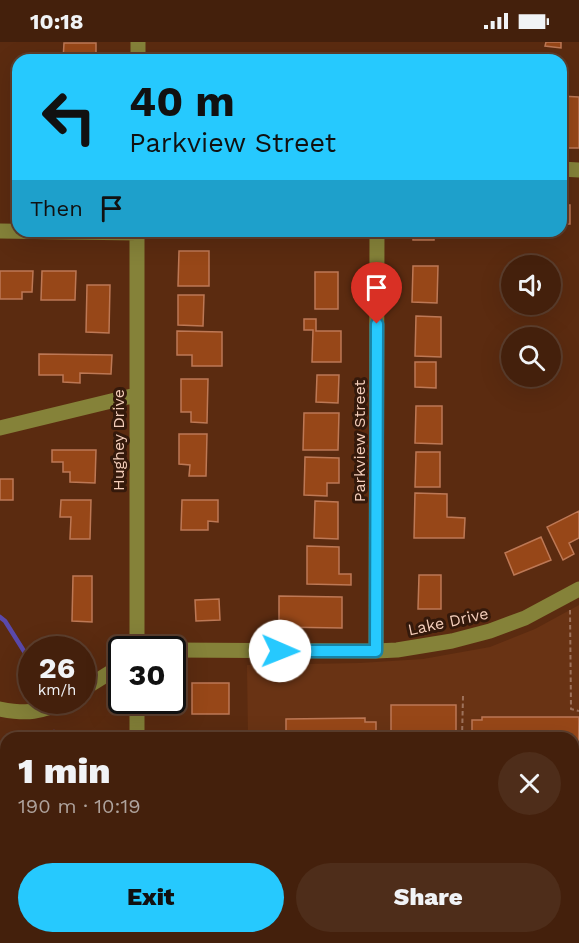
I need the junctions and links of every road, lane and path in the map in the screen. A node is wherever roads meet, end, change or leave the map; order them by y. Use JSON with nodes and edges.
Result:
{"nodes":[{"id":1,"x":137,"y":237,"type":"edge"},
{"id":2,"x":377,"y":237,"type":"edge"},
{"id":3,"x":136,"y":395,"type":"junction"},
{"id":4,"x":0,"y":428,"type":"edge"},
{"id":5,"x":579,"y":589,"type":"edge"},
{"id":6,"x":570,"y":610,"type":"dead end"},
{"id":7,"x":136,"y":636,"type":"edge"},
{"id":8,"x":186,"y":650,"type":"edge"},
{"id":9,"x":376,"y":651,"type":"junction"},
{"id":10,"x":463,"y":696,"type":"dead end"},
{"id":11,"x":0,"y":709,"type":"edge"},
{"id":12,"x":18,"y":711,"type":"edge"},
{"id":13,"x":579,"y":711,"type":"edge"},
{"id":14,"x":137,"y":714,"type":"edge"},
{"id":15,"x":137,"y":732,"type":"edge"},
{"id":16,"x":462,"y":732,"type":"edge"}],
"edges":[{"from":1,"to":3,"type":"street","name":"Hughey Drive"},
{"from":2,"to":9,"type":"street","name":"Parkview Street"},
{"from":3,"to":4,"type":"street"},
{"from":3,"to":7,"type":"street","name":"Hughey Drive"},
{"from":5,"to":9,"type":"street","name":"Lake Drive"},
{"from":6,"to":13,"type":"path"},
{"from":8,"to":9,"type":"street","name":"Lake Drive"},
{"from":10,"to":16,"type":"path"},
{"from":11,"to":12,"type":"street"},
{"from":14,"to":15,"type":"street"}]}
